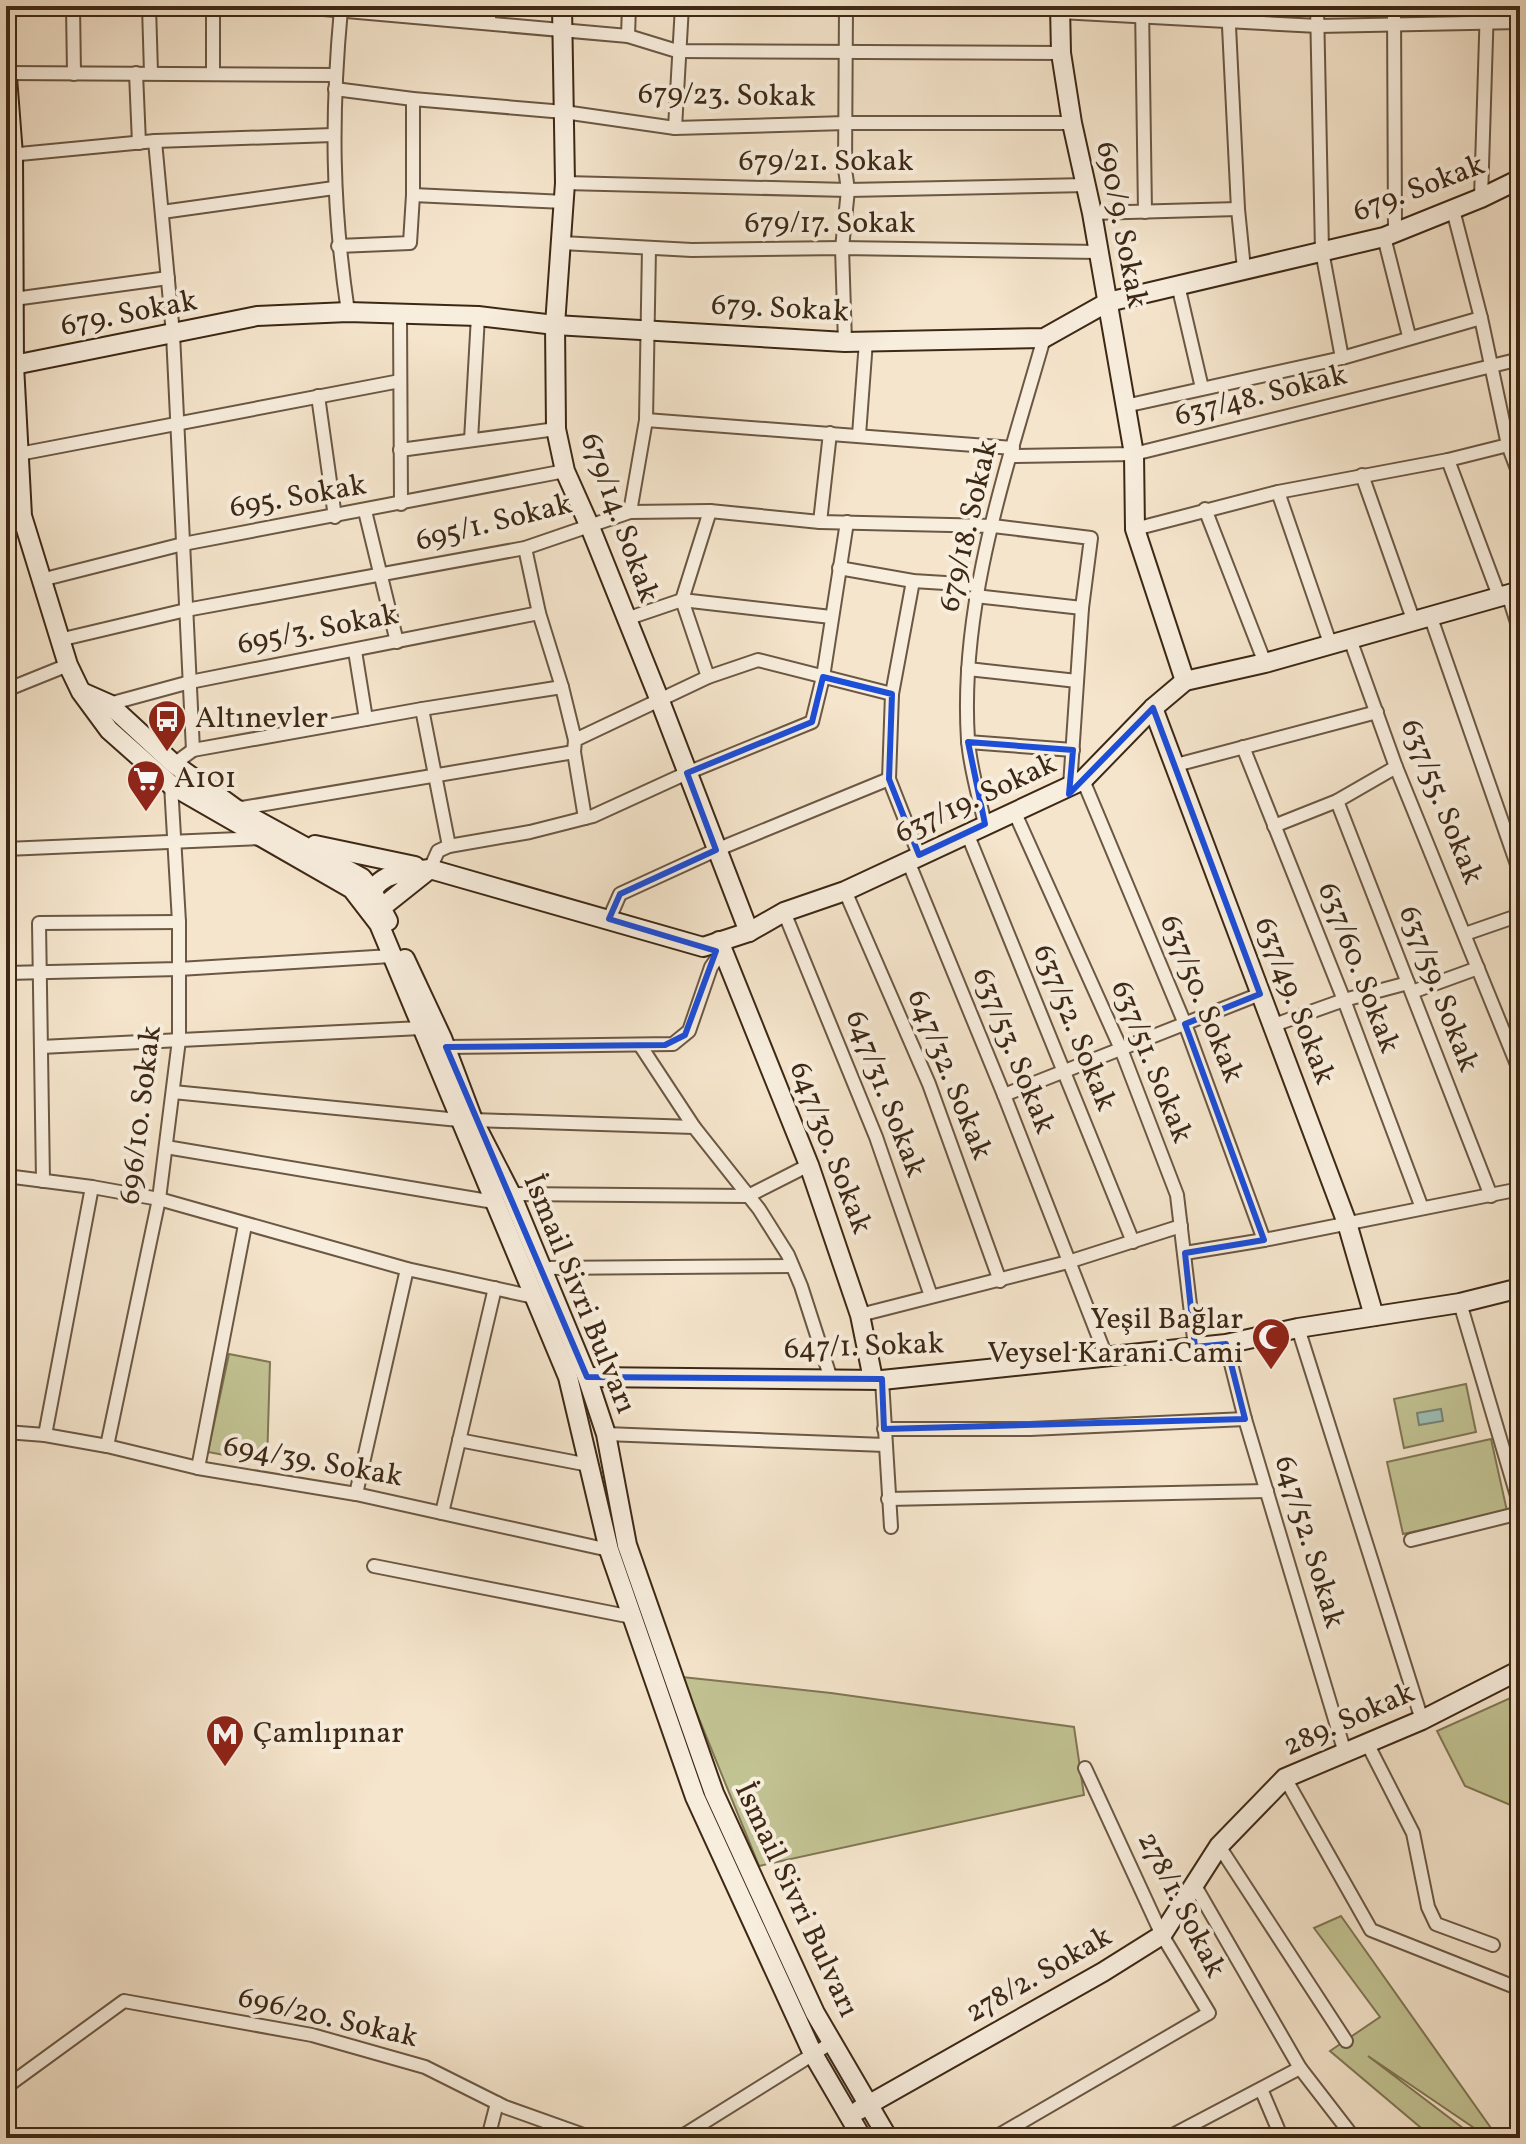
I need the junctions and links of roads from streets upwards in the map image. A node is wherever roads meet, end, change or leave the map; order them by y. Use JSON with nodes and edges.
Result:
{"nodes":[{"id":1,"x":73,"y":6,"type":"edge"},
{"id":2,"x":149,"y":6,"type":"edge"},
{"id":3,"x":213,"y":6,"type":"edge"},
{"id":4,"x":290,"y":6,"type":"edge"},
{"id":5,"x":489,"y":6,"type":"edge"},
{"id":6,"x":562,"y":6,"type":"edge"},
{"id":7,"x":629,"y":6,"type":"edge"},
{"id":8,"x":682,"y":6,"type":"edge"},
{"id":9,"x":846,"y":6,"type":"edge"},
{"id":10,"x":1228,"y":6,"type":"edge"},
{"id":11,"x":1317,"y":6,"type":"edge"},
{"id":12,"x":1394,"y":6,"type":"edge"},
{"id":13,"x":1487,"y":6,"type":"edge"},
{"id":14,"x":348,"y":8,"type":"edge"},
{"id":15,"x":1060,"y":9,"type":"edge"},
{"id":16,"x":1142,"y":10,"type":"edge"},
{"id":17,"x":411,"y":12,"type":"edge"},
{"id":18,"x":1228,"y":20,"type":"junction"},
{"id":19,"x":489,"y":22,"type":"junction"},
{"id":20,"x":1520,"y":22,"type":"edge"},
{"id":21,"x":1486,"y":23,"type":"junction"},
{"id":22,"x":1394,"y":24,"type":"junction"},
{"id":23,"x":1318,"y":26,"type":"junction"},
{"id":24,"x":562,"y":29,"type":"junction"},
{"id":25,"x":628,"y":36,"type":"junction"},
{"id":26,"x":677,"y":51,"type":"junction"},
{"id":27,"x":845,"y":53,"type":"junction"},
{"id":28,"x":1061,"y":53,"type":"junction"},
{"id":29,"x":7,"y":68,"type":"edge"},
{"id":30,"x":136,"y":73,"type":"junction"},
{"id":31,"x":151,"y":73,"type":"junction"},
{"id":32,"x":74,"y":74,"type":"junction"},
{"id":33,"x":213,"y":74,"type":"junction"},
{"id":34,"x":335,"y":75,"type":"junction"},
{"id":35,"x":335,"y":89,"type":"junction"},
{"id":36,"x":413,"y":99,"type":"junction"},
{"id":37,"x":564,"y":112,"type":"junction"},
{"id":38,"x":846,"y":123,"type":"junction"},
{"id":39,"x":1072,"y":123,"type":"junction"},
{"id":40,"x":675,"y":128,"type":"junction"},
{"id":41,"x":333,"y":135,"type":"junction"},
{"id":42,"x":155,"y":141,"type":"junction"},
{"id":43,"x":139,"y":143,"type":"junction"},
{"id":44,"x":9,"y":155,"type":"edge"},
{"id":45,"x":1520,"y":179,"type":"edge"},
{"id":46,"x":1087,"y":185,"type":"junction"},
{"id":47,"x":334,"y":188,"type":"junction"},
{"id":48,"x":848,"y":190,"type":"junction"},
{"id":49,"x":565,"y":193,"type":"junction"},
{"id":50,"x":413,"y":195,"type":"junction"},
{"id":51,"x":1481,"y":198,"type":"junction"},
{"id":52,"x":1238,"y":209,"type":"junction"},
{"id":53,"x":1453,"y":210,"type":"junction"},
{"id":54,"x":162,"y":212,"type":"junction"},
{"id":55,"x":1145,"y":212,"type":"junction"},
{"id":56,"x":1092,"y":213,"type":"junction"},
{"id":57,"x":1390,"y":235,"type":"junction"},
{"id":58,"x":10,"y":237,"type":"edge"},
{"id":59,"x":562,"y":243,"type":"junction"},
{"id":60,"x":338,"y":246,"type":"junction"},
{"id":61,"x":649,"y":248,"type":"junction"},
{"id":62,"x":842,"y":248,"type":"junction"},
{"id":63,"x":1322,"y":251,"type":"junction"},
{"id":64,"x":1099,"y":252,"type":"junction"},
{"id":65,"x":1244,"y":269,"type":"junction"},
{"id":66,"x":168,"y":278,"type":"junction"},
{"id":67,"x":1178,"y":285,"type":"junction"},
{"id":68,"x":1108,"y":302,"type":"junction"},
{"id":69,"x":11,"y":311,"type":"edge"},
{"id":70,"x":348,"y":312,"type":"junction"},
{"id":71,"x":400,"y":316,"type":"junction"},
{"id":72,"x":478,"y":316,"type":"junction"},
{"id":73,"x":1481,"y":318,"type":"junction"},
{"id":74,"x":555,"y":325,"type":"junction"},
{"id":75,"x":647,"y":331,"type":"junction"},
{"id":76,"x":173,"y":334,"type":"junction"},
{"id":77,"x":1409,"y":336,"type":"junction"},
{"id":78,"x":1044,"y":338,"type":"junction"},
{"id":79,"x":866,"y":341,"type":"junction"},
{"id":80,"x":845,"y":342,"type":"junction"},
{"id":81,"x":1342,"y":358,"type":"junction"},
{"id":82,"x":1520,"y":359,"type":"edge"},
{"id":83,"x":10,"y":364,"type":"edge"},
{"id":84,"x":1492,"y":365,"type":"junction"},
{"id":85,"x":400,"y":381,"type":"junction"},
{"id":86,"x":1202,"y":388,"type":"junction"},
{"id":87,"x":318,"y":396,"type":"junction"},
{"id":88,"x":1125,"y":406,"type":"junction"},
{"id":89,"x":646,"y":420,"type":"junction"},
{"id":90,"x":177,"y":422,"type":"junction"},
{"id":91,"x":556,"y":429,"type":"junction"},
{"id":92,"x":830,"y":433,"type":"junction"},
{"id":93,"x":859,"y":435,"type":"junction"},
{"id":94,"x":471,"y":440,"type":"junction"},
{"id":95,"x":1514,"y":444,"type":"edge"},
{"id":96,"x":400,"y":450,"type":"junction"},
{"id":97,"x":1012,"y":452,"type":"junction"},
{"id":98,"x":19,"y":454,"type":"junction"},
{"id":99,"x":1134,"y":454,"type":"junction"},
{"id":100,"x":1448,"y":460,"type":"junction"},
{"id":101,"x":565,"y":471,"type":"junction"},
{"id":102,"x":1362,"y":475,"type":"junction"},
{"id":103,"x":1520,"y":477,"type":"edge"},
{"id":104,"x":1278,"y":492,"type":"junction"},
{"id":105,"x":401,"y":504,"type":"junction"},
{"id":106,"x":1205,"y":509,"type":"junction"},
{"id":107,"x":365,"y":511,"type":"junction"},
{"id":108,"x":710,"y":511,"type":"junction"},
{"id":109,"x":630,"y":512,"type":"junction"},
{"id":110,"x":14,"y":516,"type":"edge"},
{"id":111,"x":335,"y":517,"type":"junction"},
{"id":112,"x":820,"y":522,"type":"junction"},
{"id":113,"x":847,"y":522,"type":"junction"},
{"id":114,"x":993,"y":526,"type":"junction"},
{"id":115,"x":590,"y":527,"type":"junction"},
{"id":116,"x":1135,"y":529,"type":"junction"},
{"id":117,"x":183,"y":544,"type":"junction"},
{"id":118,"x":525,"y":548,"type":"junction"},
{"id":119,"x":839,"y":568,"type":"junction"},
{"id":120,"x":382,"y":576,"type":"junction"},
{"id":121,"x":41,"y":580,"type":"junction"},
{"id":122,"x":913,"y":581,"type":"junction"},
{"id":123,"x":976,"y":591,"type":"junction"},
{"id":124,"x":1509,"y":594,"type":"edge"},
{"id":125,"x":682,"y":600,"type":"junction"},
{"id":126,"x":1082,"y":608,"type":"junction"},
{"id":127,"x":186,"y":610,"type":"junction"},
{"id":128,"x":539,"y":613,"type":"junction"},
{"id":129,"x":831,"y":617,"type":"junction"},
{"id":130,"x":626,"y":619,"type":"junction"},
{"id":131,"x":1422,"y":620,"type":"junction"},
{"id":132,"x":1520,"y":632,"type":"edge"},
{"id":133,"x":1350,"y":639,"type":"junction"},
{"id":134,"x":59,"y":640,"type":"junction"},
{"id":135,"x":397,"y":642,"type":"junction"},
{"id":136,"x":1330,"y":643,"type":"junction"},
{"id":137,"x":355,"y":651,"type":"junction"},
{"id":138,"x":1265,"y":663,"type":"junction"},
{"id":139,"x":68,"y":665,"type":"junction"},
{"id":140,"x":968,"y":669,"type":"junction"},
{"id":141,"x":708,"y":677,"type":"junction"},
{"id":142,"x":823,"y":677,"type":"junction"},
{"id":143,"x":1077,"y":681,"type":"junction"},
{"id":144,"x":1185,"y":681,"type":"junction"},
{"id":145,"x":190,"y":682,"type":"junction"},
{"id":146,"x":562,"y":687,"type":"junction"},
{"id":147,"x":6,"y":690,"type":"edge"},
{"id":148,"x":81,"y":692,"type":"junction"},
{"id":149,"x":892,"y":694,"type":"junction"},
{"id":150,"x":660,"y":701,"type":"junction"},
{"id":151,"x":109,"y":704,"type":"junction"},
{"id":152,"x":1153,"y":708,"type":"junction"},
{"id":153,"x":422,"y":709,"type":"junction"},
{"id":154,"x":1377,"y":712,"type":"junction"},
{"id":155,"x":366,"y":719,"type":"junction"},
{"id":156,"x":968,"y":742,"type":"junction"},
{"id":157,"x":575,"y":746,"type":"junction"},
{"id":158,"x":1243,"y":747,"type":"junction"},
{"id":159,"x":193,"y":750,"type":"junction"},
{"id":160,"x":1073,"y":750,"type":"junction"},
{"id":161,"x":174,"y":764,"type":"junction"},
{"id":162,"x":1176,"y":765,"type":"junction"},
{"id":163,"x":1396,"y":767,"type":"junction"},
{"id":164,"x":687,"y":773,"type":"junction"},
{"id":165,"x":436,"y":776,"type":"junction"},
{"id":166,"x":889,"y":779,"type":"junction"},
{"id":167,"x":1076,"y":783,"type":"junction"},
{"id":168,"x":171,"y":785,"type":"junction"},
{"id":169,"x":1337,"y":801,"type":"junction"},
{"id":170,"x":236,"y":809,"type":"junction"},
{"id":171,"x":1014,"y":811,"type":"junction"},
{"id":172,"x":585,"y":818,"type":"junction"},
{"id":173,"x":985,"y":824,"type":"junction"},
{"id":174,"x":1274,"y":826,"type":"junction"},
{"id":175,"x":967,"y":833,"type":"junction"},
{"id":176,"x":263,"y":838,"type":"junction"},
{"id":177,"x":176,"y":842,"type":"junction"},
{"id":178,"x":296,"y":842,"type":"junction"},
{"id":179,"x":449,"y":846,"type":"junction"},
{"id":180,"x":6,"y":849,"type":"edge"},
{"id":181,"x":716,"y":850,"type":"junction"},
{"id":182,"x":913,"y":858,"type":"junction"},
{"id":183,"x":430,"y":869,"type":"junction"},
{"id":184,"x":1520,"y":873,"type":"edge"},
{"id":185,"x":845,"y":891,"type":"junction"},
{"id":186,"x":373,"y":901,"type":"junction"},
{"id":187,"x":784,"y":912,"type":"junction"},
{"id":188,"x":1520,"y":915,"type":"edge"},
{"id":189,"x":609,"y":919,"type":"junction"},
{"id":190,"x":179,"y":922,"type":"junction"},
{"id":191,"x":749,"y":932,"type":"junction"},
{"id":192,"x":1465,"y":934,"type":"junction"},
{"id":193,"x":720,"y":946,"type":"junction"},
{"id":194,"x":391,"y":956,"type":"junction"},
{"id":195,"x":1478,"y":968,"type":"junction"},
{"id":196,"x":179,"y":969,"type":"junction"},
{"id":197,"x":39,"y":971,"type":"junction"},
{"id":198,"x":6,"y":973,"type":"edge"},
{"id":199,"x":1410,"y":987,"type":"junction"},
{"id":200,"x":1260,"y":994,"type":"junction"},
{"id":201,"x":1344,"y":1000,"type":"junction"},
{"id":202,"x":1185,"y":1024,"type":"junction"},
{"id":203,"x":1274,"y":1025,"type":"junction"},
{"id":204,"x":421,"y":1028,"type":"junction"},
{"id":205,"x":179,"y":1040,"type":"junction"},
{"id":206,"x":640,"y":1045,"type":"junction"},
{"id":207,"x":41,"y":1047,"type":"junction"},
{"id":208,"x":446,"y":1047,"type":"junction"},
{"id":209,"x":1121,"y":1049,"type":"junction"},
{"id":210,"x":1520,"y":1072,"type":"edge"},
{"id":211,"x":1064,"y":1073,"type":"junction"},
{"id":212,"x":173,"y":1092,"type":"junction"},
{"id":213,"x":1004,"y":1095,"type":"junction"},
{"id":214,"x":466,"y":1120,"type":"junction"},
{"id":215,"x":694,"y":1127,"type":"junction"},
{"id":216,"x":166,"y":1147,"type":"junction"},
{"id":217,"x":809,"y":1165,"type":"junction"},
{"id":218,"x":6,"y":1176,"type":"edge"},
{"id":219,"x":43,"y":1181,"type":"junction"},
{"id":220,"x":92,"y":1187,"type":"junction"},
{"id":221,"x":1520,"y":1189,"type":"edge"},
{"id":222,"x":511,"y":1194,"type":"junction"},
{"id":223,"x":748,"y":1196,"type":"junction"},
{"id":224,"x":1491,"y":1196,"type":"junction"},
{"id":225,"x":159,"y":1199,"type":"junction"},
{"id":226,"x":494,"y":1202,"type":"junction"},
{"id":227,"x":1422,"y":1208,"type":"junction"},
{"id":228,"x":1347,"y":1223,"type":"junction"},
{"id":229,"x":245,"y":1225,"type":"junction"},
{"id":230,"x":1181,"y":1226,"type":"junction"},
{"id":231,"x":1264,"y":1240,"type":"junction"},
{"id":232,"x":1133,"y":1242,"type":"junction"},
{"id":233,"x":1185,"y":1253,"type":"junction"},
{"id":234,"x":1068,"y":1262,"type":"junction"},
{"id":235,"x":792,"y":1266,"type":"junction"},
{"id":236,"x":542,"y":1268,"type":"junction"},
{"id":237,"x":407,"y":1269,"type":"junction"},
{"id":238,"x":1000,"y":1281,"type":"junction"},
{"id":239,"x":495,"y":1288,"type":"junction"},
{"id":240,"x":1520,"y":1288,"type":"edge"},
{"id":241,"x":931,"y":1296,"type":"junction"},
{"id":242,"x":534,"y":1297,"type":"junction"},
{"id":243,"x":1460,"y":1303,"type":"junction"},
{"id":244,"x":860,"y":1315,"type":"junction"},
{"id":245,"x":1374,"y":1316,"type":"junction"},
{"id":246,"x":1298,"y":1328,"type":"junction"},
{"id":247,"x":1226,"y":1344,"type":"junction"},
{"id":248,"x":1195,"y":1347,"type":"junction"},
{"id":249,"x":1106,"y":1356,"type":"junction"},
{"id":250,"x":587,"y":1377,"type":"junction"},
{"id":251,"x":831,"y":1379,"type":"junction"},
{"id":252,"x":878,"y":1380,"type":"junction"},
{"id":253,"x":1245,"y":1419,"type":"junction"},
{"id":254,"x":884,"y":1429,"type":"junction"},
{"id":255,"x":7,"y":1434,"type":"edge"},
{"id":256,"x":606,"y":1434,"type":"junction"},
{"id":257,"x":45,"y":1435,"type":"junction"},
{"id":258,"x":459,"y":1440,"type":"junction"},
{"id":259,"x":885,"y":1445,"type":"junction"},
{"id":260,"x":107,"y":1446,"type":"junction"},
{"id":261,"x":589,"y":1465,"type":"junction"},
{"id":262,"x":1515,"y":1466,"type":"edge"},
{"id":263,"x":198,"y":1468,"type":"junction"},
{"id":264,"x":1267,"y":1491,"type":"junction"},
{"id":265,"x":356,"y":1494,"type":"junction"},
{"id":266,"x":888,"y":1499,"type":"junction"},
{"id":267,"x":1520,"y":1506,"type":"edge"},
{"id":268,"x":442,"y":1513,"type":"junction"},
{"id":269,"x":1520,"y":1513,"type":"edge"},
{"id":270,"x":891,"y":1527,"type":"dead end"},
{"id":271,"x":1411,"y":1540,"type":"dead end"},
{"id":272,"x":609,"y":1550,"type":"junction"},
{"id":273,"x":374,"y":1566,"type":"dead end"},
{"id":274,"x":641,"y":1613,"type":"junction"},
{"id":275,"x":1517,"y":1678,"type":"edge"},
{"id":276,"x":1422,"y":1720,"type":"junction"},
{"id":277,"x":1368,"y":1745,"type":"junction"},
{"id":278,"x":1345,"y":1753,"type":"junction"},
{"id":279,"x":1085,"y":1768,"type":"dead end"},
{"id":280,"x":1285,"y":1778,"type":"junction"},
{"id":281,"x":1219,"y":1846,"type":"junction"},
{"id":282,"x":1194,"y":1884,"type":"junction"},
{"id":283,"x":1162,"y":1935,"type":"junction"},
{"id":284,"x":1493,"y":1945,"type":"dead end"},
{"id":285,"x":1520,"y":1989,"type":"edge"},
{"id":286,"x":1346,"y":2041,"type":"dead end"},
{"id":287,"x":831,"y":2043,"type":"junction"},
{"id":288,"x":813,"y":2054,"type":"junction"},
{"id":289,"x":1300,"y":2068,"type":"junction"},
{"id":290,"x":6,"y":2087,"type":"edge"},
{"id":291,"x":1261,"y":2089,"type":"junction"},
{"id":292,"x":497,"y":2103,"type":"junction"},
{"id":293,"x":869,"y":2104,"type":"junction"},
{"id":294,"x":850,"y":2114,"type":"junction"},
{"id":295,"x":1278,"y":2129,"type":"dead end"},
{"id":296,"x":488,"y":2138,"type":"edge"},
{"id":297,"x":592,"y":2138,"type":"edge"},
{"id":298,"x":679,"y":2138,"type":"edge"},
{"id":299,"x":862,"y":2138,"type":"edge"},
{"id":300,"x":888,"y":2138,"type":"edge"},
{"id":301,"x":994,"y":2138,"type":"edge"},
{"id":302,"x":1167,"y":2138,"type":"edge"},
{"id":303,"x":1354,"y":2138,"type":"edge"}],
"edges":[{"from":1,"to":32,"type":"street"},
{"from":2,"to":31,"type":"street"},
{"from":3,"to":33,"type":"street"},
{"from":4,"to":14,"type":"street"},
{"from":5,"to":19,"type":"street"},
{"from":6,"to":24,"type":"street","name":"679/14. Sokak"},
{"from":7,"to":25,"type":"street"},
{"from":8,"to":26,"type":"street"},
{"from":9,"to":27,"type":"street"},
{"from":10,"to":18,"type":"street"},
{"from":11,"to":23,"type":"street"},
{"from":12,"to":22,"type":"street"},
{"from":13,"to":21,"type":"street"},
{"from":14,"to":17,"type":"street"},
{"from":14,"to":34,"type":"street"},
{"from":15,"to":16,"type":"street"},
{"from":15,"to":28,"type":"street","name":"690/9. Sokak"},
{"from":16,"to":18,"type":"street"},
{"from":16,"to":55,"type":"street"},
{"from":17,"to":19,"type":"street"},
{"from":18,"to":23,"type":"street"},
{"from":18,"to":52,"type":"street"},
{"from":19,"to":24,"type":"street"},
{"from":20,"to":21,"type":"street"},
{"from":21,"to":22,"type":"street"},
{"from":21,"to":51,"type":"street"},
{"from":22,"to":23,"type":"street"},
{"from":22,"to":57,"type":"street"},
{"from":23,"to":63,"type":"street"},
{"from":24,"to":25,"type":"street"},
{"from":24,"to":37,"type":"street","name":"679/14. Sokak"},
{"from":25,"to":26,"type":"street"},
{"from":26,"to":27,"type":"street"},
{"from":26,"to":40,"type":"street"},
{"from":27,"to":28,"type":"street"},
{"from":27,"to":38,"type":"street"},
{"from":28,"to":39,"type":"street","name":"690/9. Sokak"},
{"from":29,"to":32,"type":"street"},
{"from":29,"to":44,"type":"street","name":"İsmail Sivri Bulvarı"},
{"from":30,"to":31,"type":"street"},
{"from":30,"to":32,"type":"street"},
{"from":30,"to":43,"type":"street"},
{"from":31,"to":33,"type":"street"},
{"from":33,"to":34,"type":"street"},
{"from":34,"to":35,"type":"street"},
{"from":35,"to":36,"type":"street","name":"679/23. Sokak"},
{"from":35,"to":41,"type":"street"},
{"from":36,"to":37,"type":"street","name":"679/23. Sokak"},
{"from":36,"to":50,"type":"street"},
{"from":37,"to":40,"type":"street","name":"679/23. Sokak"},
{"from":37,"to":49,"type":"street","name":"679/14. Sokak"},
{"from":38,"to":39,"type":"street","name":"679/23. Sokak"},
{"from":38,"to":40,"type":"street","name":"679/23. Sokak"},
{"from":38,"to":48,"type":"street"},
{"from":39,"to":46,"type":"street","name":"690/9. Sokak"},
{"from":41,"to":42,"type":"street"},
{"from":41,"to":47,"type":"street"},
{"from":42,"to":43,"type":"street"},
{"from":42,"to":54,"type":"street"},
{"from":43,"to":44,"type":"street"},
{"from":44,"to":58,"type":"street","name":"İsmail Sivri Bulvarı"},
{"from":45,"to":51,"type":"street","name":"679. Sokak"},
{"from":46,"to":48,"type":"street","name":"679/21. Sokak"},
{"from":46,"to":56,"type":"street","name":"690/9. Sokak"},
{"from":47,"to":54,"type":"street"},
{"from":47,"to":60,"type":"street"},
{"from":48,"to":49,"type":"street","name":"679/21. Sokak"},
{"from":48,"to":62,"type":"street"},
{"from":49,"to":50,"type":"street","name":"679/21. Sokak"},
{"from":49,"to":59,"type":"street","name":"679/14. Sokak"},
{"from":50,"to":60,"type":"street"},
{"from":51,"to":53,"type":"street","name":"679. Sokak"},
{"from":52,"to":55,"type":"street"},
{"from":52,"to":65,"type":"street"},
{"from":53,"to":57,"type":"street","name":"679. Sokak"},
{"from":53,"to":73,"type":"street"},
{"from":54,"to":66,"type":"street"},
{"from":55,"to":56,"type":"street"},
{"from":56,"to":64,"type":"street","name":"690/9. Sokak"},
{"from":57,"to":63,"type":"street","name":"679. Sokak"},
{"from":57,"to":77,"type":"street"},
{"from":58,"to":69,"type":"street","name":"İsmail Sivri Bulvarı"},
{"from":59,"to":61,"type":"street","name":"679/17. Sokak"},
{"from":59,"to":74,"type":"street","name":"679/14. Sokak"},
{"from":60,"to":70,"type":"street"},
{"from":61,"to":62,"type":"street","name":"679/17. Sokak"},
{"from":61,"to":75,"type":"street"},
{"from":62,"to":64,"type":"street","name":"679/17. Sokak"},
{"from":62,"to":80,"type":"street"},
{"from":63,"to":65,"type":"street","name":"679. Sokak"},
{"from":63,"to":81,"type":"street"},
{"from":64,"to":68,"type":"street","name":"690/9. Sokak"},
{"from":65,"to":67,"type":"street","name":"679. Sokak"},
{"from":66,"to":69,"type":"street"},
{"from":66,"to":76,"type":"street"},
{"from":67,"to":68,"type":"street","name":"679. Sokak"},
{"from":67,"to":86,"type":"street"},
{"from":68,"to":78,"type":"street","name":"679. Sokak"},
{"from":68,"to":88,"type":"street","name":"690/9. Sokak"},
{"from":69,"to":83,"type":"street","name":"İsmail Sivri Bulvarı"},
{"from":70,"to":71,"type":"street","name":"679. Sokak"},
{"from":70,"to":76,"type":"street","name":"679. Sokak"},
{"from":71,"to":72,"type":"street","name":"679. Sokak"},
{"from":71,"to":85,"type":"street"},
{"from":72,"to":74,"type":"street","name":"679. Sokak"},
{"from":72,"to":94,"type":"street"},
{"from":73,"to":77,"type":"street"},
{"from":73,"to":84,"type":"street"},
{"from":74,"to":75,"type":"street","name":"679. Sokak"},
{"from":74,"to":91,"type":"street","name":"679/14. Sokak"},
{"from":75,"to":80,"type":"street","name":"679. Sokak"},
{"from":75,"to":89,"type":"street"},
{"from":76,"to":83,"type":"street","name":"679. Sokak"},
{"from":76,"to":90,"type":"street"},
{"from":77,"to":81,"type":"street"},
{"from":78,"to":79,"type":"street","name":"679. Sokak"},
{"from":78,"to":97,"type":"street","name":"679/18. Sokak"},
{"from":79,"to":80,"type":"street","name":"679. Sokak"},
{"from":79,"to":93,"type":"street"},
{"from":81,"to":86,"type":"street"},
{"from":82,"to":84,"type":"street","name":"637/48. Sokak"},
{"from":83,"to":98,"type":"street","name":"İsmail Sivri Bulvarı"},
{"from":84,"to":95,"type":"street"},
{"from":84,"to":99,"type":"street","name":"637/48. Sokak"},
{"from":85,"to":87,"type":"street"},
{"from":85,"to":96,"type":"street"},
{"from":86,"to":88,"type":"street"},
{"from":87,"to":90,"type":"street"},
{"from":87,"to":111,"type":"street"},
{"from":88,"to":99,"type":"street","name":"690/9. Sokak"},
{"from":89,"to":92,"type":"street","name":"637/48. Sokak"},
{"from":89,"to":109,"type":"street"},
{"from":90,"to":98,"type":"street"},
{"from":90,"to":117,"type":"street"},
{"from":91,"to":94,"type":"street"},
{"from":91,"to":101,"type":"street","name":"679/14. Sokak"},
{"from":92,"to":93,"type":"street","name":"637/48. Sokak"},
{"from":92,"to":112,"type":"street"},
{"from":93,"to":97,"type":"street","name":"637/48. Sokak"},
{"from":94,"to":96,"type":"street"},
{"from":95,"to":100,"type":"street"},
{"from":95,"to":103,"type":"street"},
{"from":96,"to":105,"type":"street"},
{"from":97,"to":99,"type":"street","name":"637/48. Sokak"},
{"from":97,"to":114,"type":"street","name":"679/18. Sokak"},
{"from":98,"to":110,"type":"street","name":"İsmail Sivri Bulvarı"},
{"from":99,"to":116,"type":"street","name":"690/9. Sokak"},
{"from":100,"to":102,"type":"street"},
{"from":100,"to":124,"type":"street"},
{"from":101,"to":105,"type":"street","name":"695. Sokak"},
{"from":101,"to":115,"type":"street","name":"679/14. Sokak"},
{"from":102,"to":104,"type":"street"},
{"from":102,"to":131,"type":"street"},
{"from":104,"to":106,"type":"street"},
{"from":104,"to":136,"type":"street"},
{"from":105,"to":107,"type":"street","name":"695. Sokak"},
{"from":106,"to":116,"type":"street"},
{"from":106,"to":138,"type":"street"},
{"from":107,"to":111,"type":"street","name":"695. Sokak"},
{"from":107,"to":120,"type":"street"},
{"from":108,"to":109,"type":"street","name":"695/1. Sokak"},
{"from":108,"to":112,"type":"street","name":"695/1. Sokak"},
{"from":108,"to":125,"type":"street"},
{"from":109,"to":115,"type":"street","name":"695/1. Sokak"},
{"from":110,"to":121,"type":"street","name":"İsmail Sivri Bulvarı"},
{"from":111,"to":117,"type":"street","name":"695. Sokak"},
{"from":112,"to":113,"type":"street","name":"695/1. Sokak"},
{"from":113,"to":114,"type":"street","name":"695/1. Sokak"},
{"from":113,"to":119,"type":"street"},
{"from":114,"to":123,"type":"street","name":"679/18. Sokak"},
{"from":114,"to":126,"type":"street","name":"695/1. Sokak"},
{"from":115,"to":118,"type":"street","name":"695/1. Sokak"},
{"from":115,"to":130,"type":"street","name":"679/14. Sokak"},
{"from":116,"to":144,"type":"street","name":"690/9. Sokak"},
{"from":117,"to":121,"type":"street","name":"695. Sokak"},
{"from":117,"to":127,"type":"street"},
{"from":118,"to":120,"type":"street","name":"695/1. Sokak"},
{"from":118,"to":128,"type":"street"},
{"from":119,"to":122,"type":"street"},
{"from":119,"to":129,"type":"street"},
{"from":120,"to":127,"type":"street","name":"695/1. Sokak"},
{"from":120,"to":135,"type":"street"},
{"from":121,"to":134,"type":"street","name":"İsmail Sivri Bulvarı"},
{"from":122,"to":123,"type":"street"},
{"from":122,"to":149,"type":"street"},
{"from":123,"to":126,"type":"street"},
{"from":123,"to":140,"type":"street","name":"679/18. Sokak"},
{"from":124,"to":131,"type":"street","name":"637/19. Sokak"},
{"from":124,"to":132,"type":"street"},
{"from":125,"to":129,"type":"street"},
{"from":125,"to":130,"type":"street"},
{"from":125,"to":141,"type":"street"},
{"from":126,"to":143,"type":"street"},
{"from":127,"to":134,"type":"street","name":"695/1. Sokak"},
{"from":127,"to":145,"type":"street"},
{"from":128,"to":135,"type":"street","name":"695/3. Sokak"},
{"from":128,"to":146,"type":"street"},
{"from":129,"to":142,"type":"street"},
{"from":130,"to":150,"type":"street","name":"679/14. Sokak"},
{"from":131,"to":133,"type":"street","name":"637/19. Sokak"},
{"from":131,"to":184,"type":"street"},
{"from":133,"to":136,"type":"street","name":"637/19. Sokak"},
{"from":133,"to":154,"type":"street","name":"637/55. Sokak"},
{"from":134,"to":139,"type":"street","name":"İsmail Sivri Bulvarı"},
{"from":135,"to":137,"type":"street","name":"695/3. Sokak"},
{"from":136,"to":138,"type":"street","name":"637/19. Sokak"},
{"from":137,"to":145,"type":"street","name":"695/3. Sokak"},
{"from":137,"to":155,"type":"street"},
{"from":138,"to":144,"type":"street","name":"637/19. Sokak"},
{"from":139,"to":147,"type":"street"},
{"from":139,"to":148,"type":"street","name":"İsmail Sivri Bulvarı"},
{"from":140,"to":143,"type":"street"},
{"from":140,"to":156,"type":"street","name":"679/18. Sokak"},
{"from":141,"to":142,"type":"street"},
{"from":141,"to":150,"type":"street"},
{"from":142,"to":149,"type":"street"},
{"from":142,"to":164,"type":"street"},
{"from":143,"to":160,"type":"street"},
{"from":144,"to":152,"type":"street","name":"637/19. Sokak"},
{"from":145,"to":151,"type":"street","name":"695/3. Sokak"},
{"from":145,"to":159,"type":"street"},
{"from":146,"to":153,"type":"street"},
{"from":146,"to":157,"type":"street"},
{"from":148,"to":151,"type":"street","name":"İsmail Sivri Bulvarı"},
{"from":148,"to":168,"type":"street","name":"İsmail Sivri Bulvarı"},
{"from":149,"to":166,"type":"street"},
{"from":150,"to":157,"type":"street"},
{"from":150,"to":164,"type":"street","name":"679/14. Sokak"},
{"from":151,"to":161,"type":"street","name":"İsmail Sivri Bulvarı"},
{"from":152,"to":162,"type":"street","name":"637/49. Sokak"},
{"from":152,"to":167,"type":"street","name":"637/19. Sokak"},
{"from":153,"to":155,"type":"street"},
{"from":153,"to":165,"type":"street"},
{"from":154,"to":158,"type":"street"},
{"from":154,"to":163,"type":"street","name":"637/55. Sokak"},
{"from":155,"to":159,"type":"street"},
{"from":156,"to":160,"type":"street"},
{"from":156,"to":173,"type":"street","name":"679/18. Sokak"},
{"from":157,"to":165,"type":"street"},
{"from":157,"to":172,"type":"street"},
{"from":158,"to":162,"type":"street"},
{"from":158,"to":174,"type":"street","name":"637/60. Sokak"},
{"from":159,"to":161,"type":"street"},
{"from":160,"to":167,"type":"street"},
{"from":161,"to":170,"type":"street","name":"İsmail Sivri Bulvarı"},
{"from":162,"to":200,"type":"street","name":"637/49. Sokak"},
{"from":163,"to":169,"type":"street"},
{"from":163,"to":192,"type":"street","name":"637/55. Sokak"},
{"from":164,"to":172,"type":"street"},
{"from":164,"to":181,"type":"street","name":"679/14. Sokak"},
{"from":165,"to":170,"type":"street"},
{"from":165,"to":179,"type":"street"},
{"from":166,"to":181,"type":"street"},
{"from":166,"to":182,"type":"street","name":"637/53. Sokak"},
{"from":167,"to":171,"type":"street","name":"637/19. Sokak"},
{"from":167,"to":202,"type":"street","name":"637/50. Sokak"},
{"from":168,"to":176,"type":"street","name":"İsmail Sivri Bulvarı"},
{"from":168,"to":177,"type":"street","name":"696/10. Sokak"},
{"from":169,"to":174,"type":"street"},
{"from":169,"to":199,"type":"street","name":"637/59. Sokak"},
{"from":170,"to":178,"type":"street","name":"İsmail Sivri Bulvarı"},
{"from":171,"to":173,"type":"street","name":"637/19. Sokak"},
{"from":171,"to":209,"type":"street","name":"637/51. Sokak"},
{"from":172,"to":179,"type":"street"},
{"from":173,"to":175,"type":"street","name":"637/19. Sokak"},
{"from":174,"to":201,"type":"street","name":"637/60. Sokak"},
{"from":175,"to":182,"type":"street","name":"637/19. Sokak"},
{"from":175,"to":211,"type":"street","name":"637/52. Sokak"},
{"from":176,"to":177,"type":"street"},
{"from":176,"to":186,"type":"street","name":"İsmail Sivri Bulvarı"},
{"from":177,"to":180,"type":"street"},
{"from":177,"to":190,"type":"street","name":"696/10. Sokak"},
{"from":178,"to":183,"type":"street"},
{"from":178,"to":186,"type":"street","name":"İsmail Sivri Bulvarı"},
{"from":179,"to":183,"type":"street"},
{"from":181,"to":189,"type":"street"},
{"from":181,"to":191,"type":"street","name":"679/14. Sokak"},
{"from":182,"to":185,"type":"street","name":"637/19. Sokak"},
{"from":182,"to":213,"type":"street","name":"637/53. Sokak"},
{"from":183,"to":186,"type":"street","name":"637/19. Sokak"},
{"from":183,"to":189,"type":"street","name":"637/19. Sokak"},
{"from":185,"to":187,"type":"street","name":"637/19. Sokak"},
{"from":185,"to":238,"type":"street","name":"647/32. Sokak"},
{"from":186,"to":194,"type":"street","name":"İsmail Sivri Bulvarı"},
{"from":186,"to":208,"type":"street","name":"İsmail Sivri Bulvarı"},
{"from":187,"to":191,"type":"street","name":"637/19. Sokak"},
{"from":187,"to":241,"type":"street","name":"647/31. Sokak"},
{"from":188,"to":192,"type":"street"},
{"from":189,"to":193,"type":"street","name":"637/19. Sokak"},
{"from":190,"to":196,"type":"street","name":"696/10. Sokak"},
{"from":190,"to":197,"type":"street"},
{"from":191,"to":193,"type":"street","name":"637/19. Sokak"},
{"from":192,"to":195,"type":"street","name":"637/55. Sokak"},
{"from":193,"to":206,"type":"street"},
{"from":193,"to":217,"type":"street","name":"647/30. Sokak"},
{"from":194,"to":196,"type":"street"},
{"from":194,"to":204,"type":"street","name":"İsmail Sivri Bulvarı"},
{"from":195,"to":199,"type":"street"},
{"from":195,"to":210,"type":"street","name":"637/55. Sokak"},
{"from":196,"to":197,"type":"street"},
{"from":196,"to":205,"type":"street","name":"696/10. Sokak"},
{"from":197,"to":198,"type":"street"},
{"from":197,"to":207,"type":"street"},
{"from":199,"to":201,"type":"street"},
{"from":199,"to":224,"type":"street","name":"637/59. Sokak"},
{"from":200,"to":202,"type":"street"},
{"from":200,"to":203,"type":"street","name":"637/49. Sokak"},
{"from":201,"to":203,"type":"street"},
{"from":201,"to":227,"type":"street","name":"637/60. Sokak"},
{"from":202,"to":209,"type":"street"},
{"from":202,"to":231,"type":"street","name":"637/50. Sokak"},
{"from":203,"to":228,"type":"street","name":"637/49. Sokak"},
{"from":204,"to":205,"type":"street"},
{"from":204,"to":214,"type":"street","name":"İsmail Sivri Bulvarı"},
{"from":205,"to":207,"type":"street"},
{"from":205,"to":212,"type":"street","name":"696/10. Sokak"},
{"from":206,"to":208,"type":"street"},
{"from":206,"to":215,"type":"street"},
{"from":207,"to":219,"type":"street"},
{"from":208,"to":214,"type":"street","name":"İsmail Sivri Bulvarı"},
{"from":209,"to":211,"type":"street"},
{"from":209,"to":230,"type":"street","name":"637/51. Sokak"},
{"from":211,"to":213,"type":"street"},
{"from":211,"to":232,"type":"street","name":"637/52. Sokak"},
{"from":212,"to":214,"type":"street"},
{"from":212,"to":216,"type":"street","name":"696/10. Sokak"},
{"from":213,"to":234,"type":"street","name":"637/53. Sokak"},
{"from":214,"to":215,"type":"street"},
{"from":214,"to":222,"type":"street","name":"İsmail Sivri Bulvarı"},
{"from":214,"to":226,"type":"street","name":"İsmail Sivri Bulvarı"},
{"from":215,"to":223,"type":"street"},
{"from":216,"to":225,"type":"street","name":"696/10. Sokak"},
{"from":216,"to":226,"type":"street"},
{"from":217,"to":223,"type":"street"},
{"from":217,"to":244,"type":"street","name":"647/30. Sokak"},
{"from":218,"to":219,"type":"street"},
{"from":219,"to":220,"type":"street"},
{"from":220,"to":225,"type":"street"},
{"from":220,"to":257,"type":"street"},
{"from":221,"to":224,"type":"street"},
{"from":222,"to":223,"type":"street"},
{"from":222,"to":236,"type":"street","name":"İsmail Sivri Bulvarı"},
{"from":223,"to":235,"type":"street"},
{"from":224,"to":227,"type":"street"},
{"from":225,"to":229,"type":"street"},
{"from":225,"to":260,"type":"street","name":"696/10. Sokak"},
{"from":226,"to":242,"type":"street","name":"İsmail Sivri Bulvarı"},
{"from":227,"to":228,"type":"street"},
{"from":228,"to":231,"type":"street"},
{"from":228,"to":245,"type":"street","name":"637/49. Sokak"},
{"from":229,"to":237,"type":"street"},
{"from":229,"to":263,"type":"street"},
{"from":230,"to":232,"type":"street"},
{"from":230,"to":233,"type":"street","name":"637/51. Sokak"},
{"from":231,"to":233,"type":"street"},
{"from":232,"to":234,"type":"street"},
{"from":233,"to":248,"type":"street","name":"637/51. Sokak"},
{"from":234,"to":238,"type":"street"},
{"from":234,"to":249,"type":"street","name":"637/53. Sokak"},
{"from":235,"to":236,"type":"street"},
{"from":235,"to":251,"type":"street"},
{"from":236,"to":250,"type":"street","name":"İsmail Sivri Bulvarı"},
{"from":237,"to":239,"type":"street"},
{"from":237,"to":265,"type":"street"},
{"from":238,"to":241,"type":"street"},
{"from":239,"to":242,"type":"street"},
{"from":239,"to":258,"type":"street"},
{"from":240,"to":243,"type":"street","name":"647/1. Sokak"},
{"from":241,"to":244,"type":"street"},
{"from":242,"to":261,"type":"street","name":"İsmail Sivri Bulvarı"},
{"from":243,"to":245,"type":"street","name":"647/1. Sokak"},
{"from":243,"to":262,"type":"street"},
{"from":244,"to":252,"type":"street","name":"647/30. Sokak"},
{"from":245,"to":246,"type":"street","name":"647/1. Sokak"},
{"from":246,"to":247,"type":"street","name":"647/1. Sokak"},
{"from":246,"to":276,"type":"street"},
{"from":247,"to":248,"type":"street","name":"647/1. Sokak"},
{"from":247,"to":253,"type":"street","name":"647/52. Sokak"},
{"from":248,"to":249,"type":"street","name":"647/1. Sokak"},
{"from":249,"to":252,"type":"street","name":"647/1. Sokak"},
{"from":250,"to":251,"type":"street","name":"647/1. Sokak"},
{"from":250,"to":256,"type":"street","name":"İsmail Sivri Bulvarı"},
{"from":251,"to":252,"type":"street","name":"647/1. Sokak"},
{"from":252,"to":254,"type":"street"},
{"from":253,"to":254,"type":"street"},
{"from":253,"to":264,"type":"street","name":"647/52. Sokak"},
{"from":254,"to":259,"type":"street"},
{"from":255,"to":257,"type":"street","name":"694/39. Sokak"},
{"from":256,"to":259,"type":"street"},
{"from":256,"to":274,"type":"street","name":"İsmail Sivri Bulvarı"},
{"from":257,"to":260,"type":"street","name":"694/39. Sokak"},
{"from":258,"to":261,"type":"street"},
{"from":258,"to":268,"type":"street"},
{"from":259,"to":266,"type":"street"},
{"from":260,"to":263,"type":"street","name":"694/39. Sokak"},
{"from":261,"to":272,"type":"street","name":"İsmail Sivri Bulvarı"},
{"from":262,"to":267,"type":"street"},
{"from":263,"to":265,"type":"street","name":"694/39. Sokak"},
{"from":264,"to":266,"type":"street"},
{"from":264,"to":278,"type":"street","name":"647/52. Sokak"},
{"from":265,"to":268,"type":"street","name":"694/39. Sokak"},
{"from":266,"to":270,"type":"street"},
{"from":268,"to":272,"type":"street","name":"694/39. Sokak"},
{"from":269,"to":271,"type":"street"},
{"from":272,"to":274,"type":"street","name":"İsmail Sivri Bulvarı"},
{"from":273,"to":274,"type":"street"},
{"from":274,"to":287,"type":"street","name":"İsmail Sivri Bulvarı"},
{"from":274,"to":288,"type":"street","name":"İsmail Sivri Bulvarı"},
{"from":275,"to":276,"type":"street","name":"289. Sokak"},
{"from":276,"to":277,"type":"street","name":"289. Sokak"},
{"from":277,"to":278,"type":"street","name":"289. Sokak"},
{"from":277,"to":284,"type":"street"},
{"from":278,"to":280,"type":"street","name":"289. Sokak"},
{"from":279,"to":283,"type":"street","name":"278/1. Sokak"},
{"from":280,"to":281,"type":"street","name":"289. Sokak"},
{"from":280,"to":285,"type":"street"},
{"from":281,"to":282,"type":"street","name":"278/2. Sokak"},
{"from":281,"to":286,"type":"street"},
{"from":282,"to":283,"type":"street","name":"278/2. Sokak"},
{"from":282,"to":289,"type":"street"},
{"from":283,"to":293,"type":"street","name":"278/2. Sokak"},
{"from":283,"to":301,"type":"street","name":"278/1. Sokak"},
{"from":287,"to":288,"type":"street"},
{"from":287,"to":293,"type":"street","name":"İsmail Sivri Bulvarı"},
{"from":288,"to":294,"type":"street","name":"İsmail Sivri Bulvarı"},
{"from":288,"to":298,"type":"street"},
{"from":289,"to":291,"type":"street"},
{"from":289,"to":303,"type":"street"},
{"from":290,"to":292,"type":"street","name":"696/20. Sokak"},
{"from":291,"to":295,"type":"street"},
{"from":291,"to":302,"type":"street"},
{"from":292,"to":296,"type":"street"},
{"from":292,"to":297,"type":"street","name":"696/20. Sokak"},
{"from":293,"to":294,"type":"street","name":"278/2. Sokak"},
{"from":293,"to":300,"type":"street","name":"İsmail Sivri Bulvarı"},
{"from":294,"to":299,"type":"street","name":"İsmail Sivri Bulvarı"}]}
